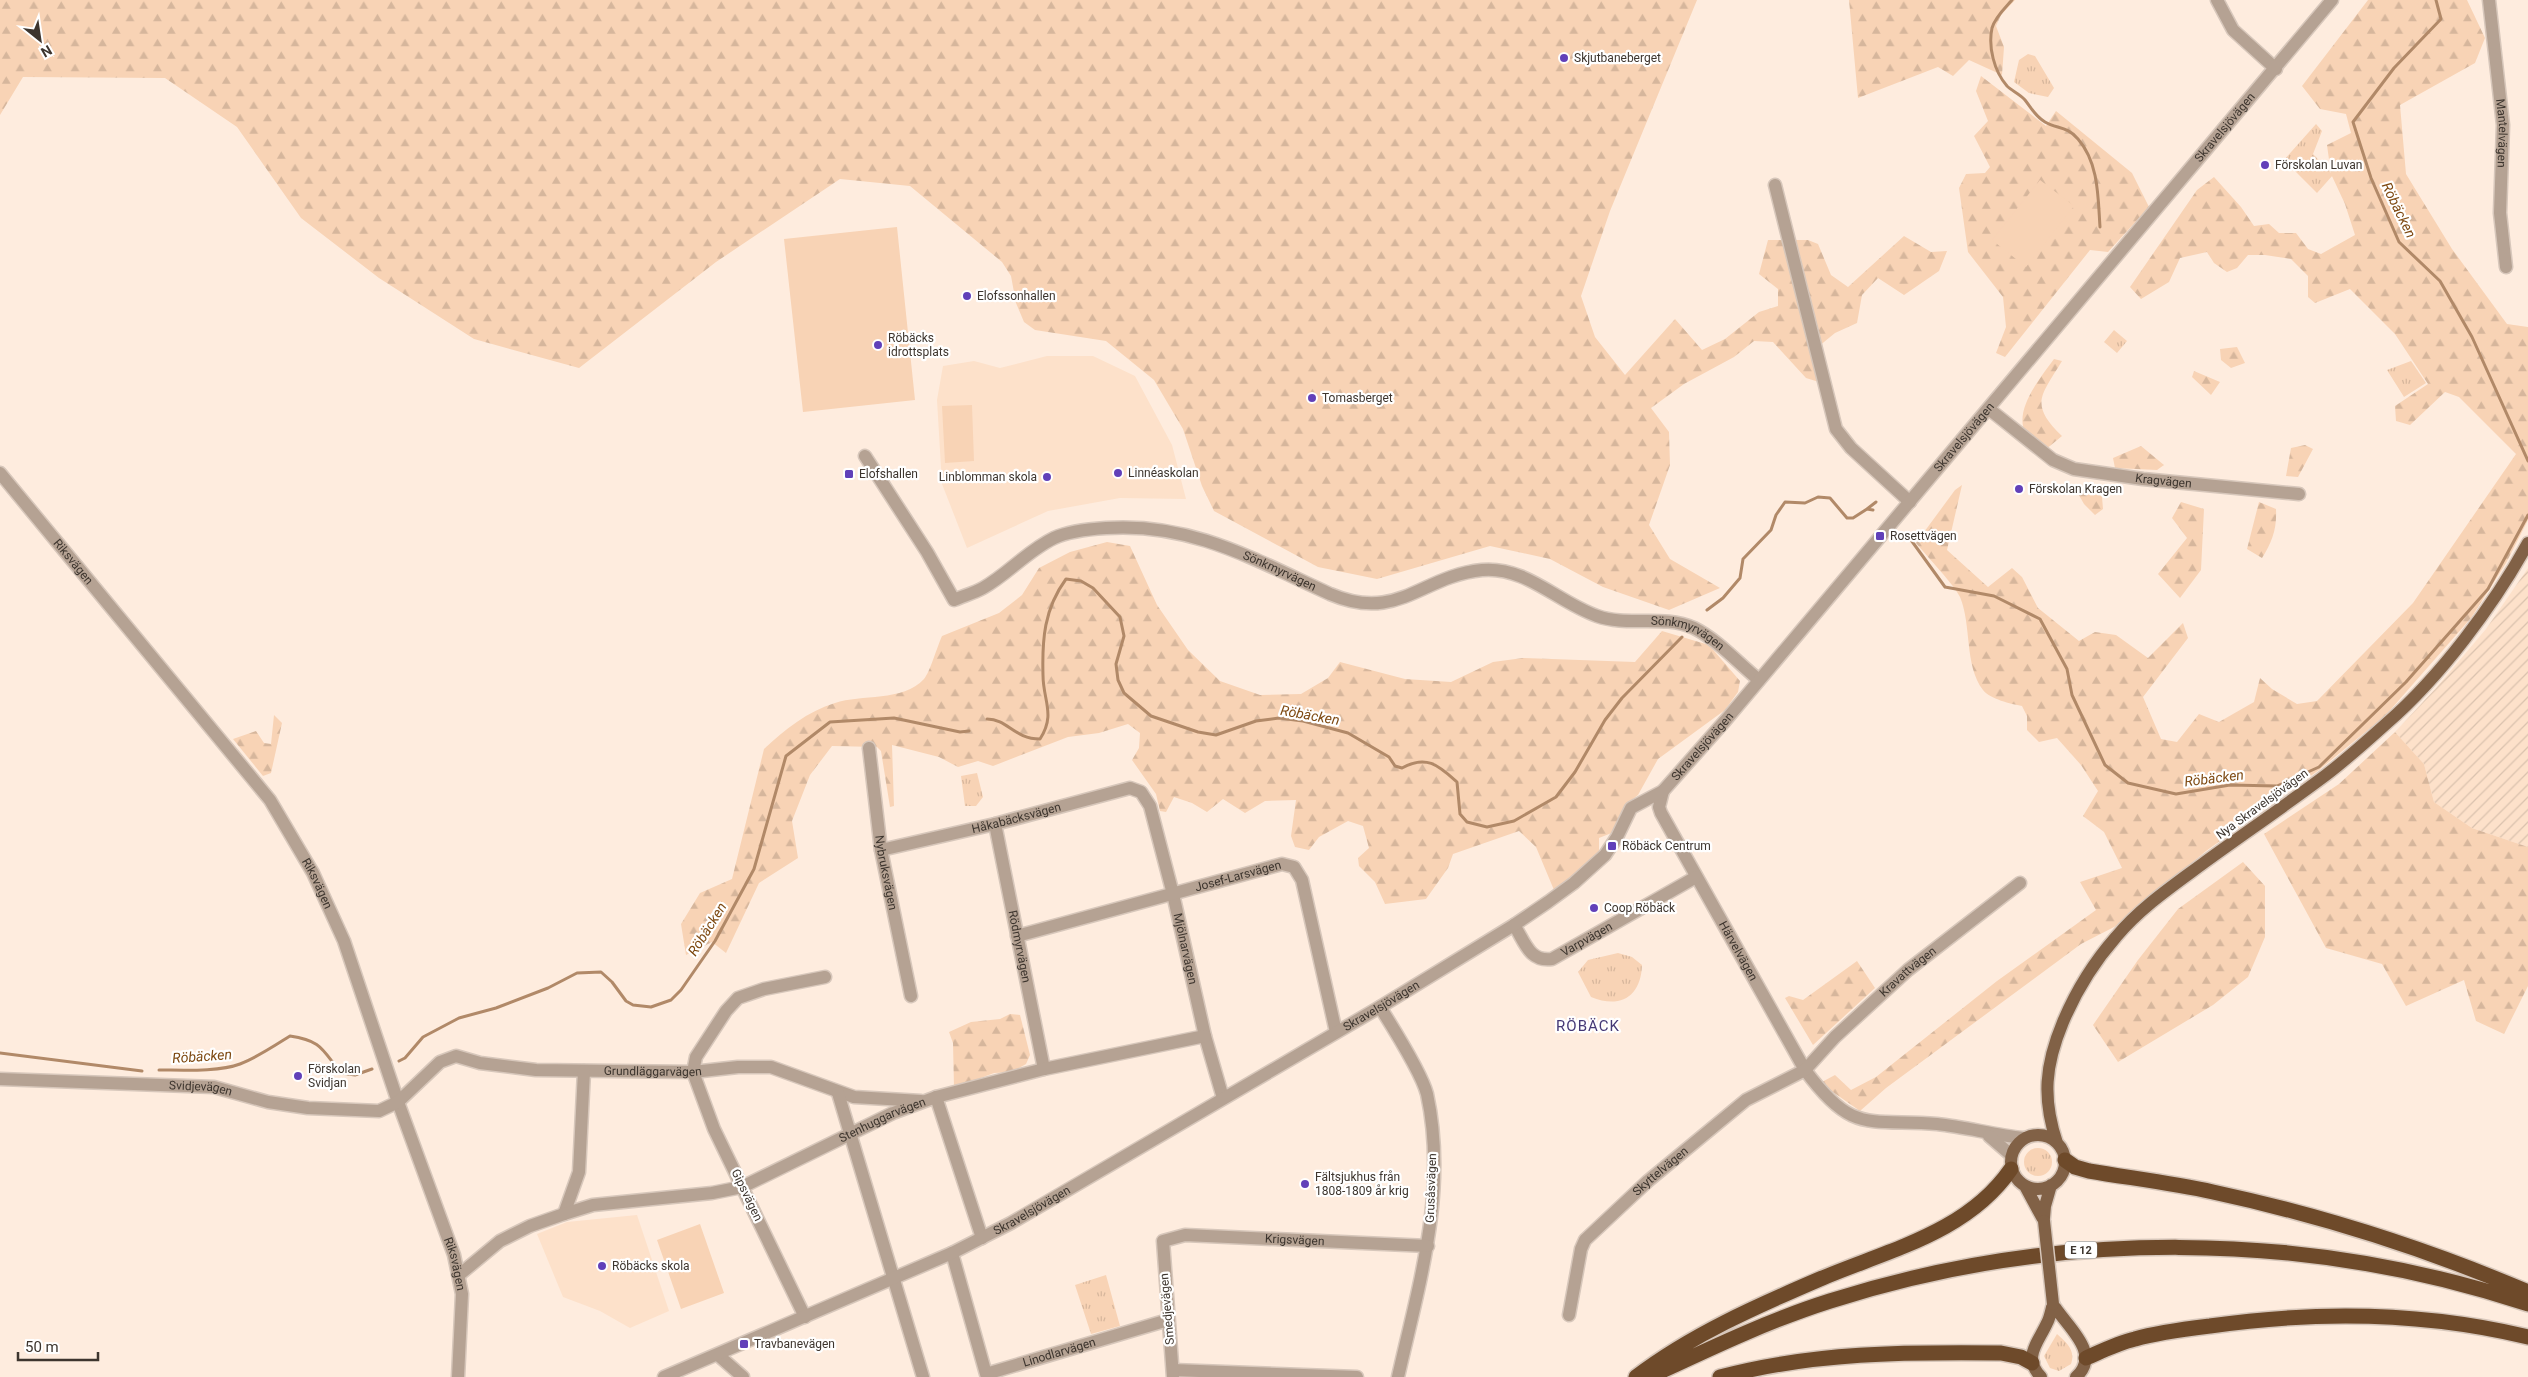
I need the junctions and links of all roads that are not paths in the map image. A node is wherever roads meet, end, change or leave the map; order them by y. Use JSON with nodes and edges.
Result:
{"nodes":[{"id":1,"x":2217,"y":0,"type":"edge"},
{"id":2,"x":2332,"y":0,"type":"edge"},
{"id":3,"x":2489,"y":0,"type":"edge"},
{"id":4,"x":2276,"y":68,"type":"junction"},
{"id":5,"x":1775,"y":184,"type":"dead end"},
{"id":6,"x":2506,"y":267,"type":"dead end"},
{"id":7,"x":1989,"y":408,"type":"junction"},
{"id":8,"x":865,"y":456,"type":"dead end"},
{"id":9,"x":0,"y":473,"type":"edge"},
{"id":10,"x":2299,"y":494,"type":"dead end"},
{"id":11,"x":1910,"y":502,"type":"junction"},
{"id":12,"x":2528,"y":543,"type":"edge"},
{"id":13,"x":1759,"y":680,"type":"junction"},
{"id":14,"x":869,"y":748,"type":"dead end"},
{"id":15,"x":1663,"y":791,"type":"junction"},
{"id":16,"x":1147,"y":799,"type":"joint"},
{"id":17,"x":994,"y":824,"type":"junction"},
{"id":18,"x":881,"y":850,"type":"junction"},
{"id":19,"x":1696,"y":877,"type":"junction"},
{"id":20,"x":2020,"y":883,"type":"dead end"},
{"id":21,"x":1173,"y":894,"type":"junction"},
{"id":22,"x":1514,"y":925,"type":"junction"},
{"id":23,"x":1017,"y":936,"type":"junction"},
{"id":24,"x":825,"y":977,"type":"dead end"},
{"id":25,"x":911,"y":996,"type":"dead end"},
{"id":26,"x":1380,"y":1007,"type":"junction"},
{"id":27,"x":1336,"y":1032,"type":"junction"},
{"id":28,"x":1205,"y":1036,"type":"junction"},
{"id":29,"x":1044,"y":1069,"type":"junction"},
{"id":30,"x":1805,"y":1070,"type":"junction"},
{"id":31,"x":584,"y":1071,"type":"junction"},
{"id":32,"x":693,"y":1072,"type":"junction"},
{"id":33,"x":0,"y":1079,"type":"edge"},
{"id":34,"x":838,"y":1093,"type":"junction"},
{"id":35,"x":936,"y":1097,"type":"junction"},
{"id":36,"x":1223,"y":1098,"type":"junction"},
{"id":37,"x":2047,"y":1101,"type":"junction"},
{"id":38,"x":398,"y":1102,"type":"junction"},
{"id":39,"x":921,"y":1102,"type":"junction"},
{"id":40,"x":850,"y":1134,"type":"junction"},
{"id":41,"x":1985,"y":1134,"type":"junction"},
{"id":42,"x":2029,"y":1136,"type":"junction"},
{"id":43,"x":2057,"y":1143,"type":"junction"},
{"id":44,"x":2065,"y":1160,"type":"junction"},
{"id":45,"x":2011,"y":1162,"type":"junction"},
{"id":46,"x":2051,"y":1185,"type":"junction"},
{"id":47,"x":2025,"y":1186,"type":"junction"},
{"id":48,"x":742,"y":1187,"type":"junction"},
{"id":49,"x":564,"y":1214,"type":"junction"},
{"id":50,"x":2044,"y":1221,"type":"junction"},
{"id":51,"x":982,"y":1238,"type":"junction"},
{"id":52,"x":1163,"y":1241,"type":"joint"},
{"id":53,"x":1428,"y":1246,"type":"junction"},
{"id":54,"x":952,"y":1253,"type":"junction"},
{"id":55,"x":459,"y":1275,"type":"junction"},
{"id":56,"x":895,"y":1278,"type":"junction"},
{"id":57,"x":2528,"y":1292,"type":"edge"},
{"id":58,"x":2053,"y":1304,"type":"junction"},
{"id":59,"x":2528,"y":1304,"type":"edge"},
{"id":60,"x":2528,"y":1314,"type":"edge"},
{"id":61,"x":1569,"y":1315,"type":"dead end"},
{"id":62,"x":805,"y":1317,"type":"junction"},
{"id":63,"x":1168,"y":1320,"type":"junction"},
{"id":64,"x":2528,"y":1337,"type":"edge"},
{"id":65,"x":718,"y":1355,"type":"junction"},
{"id":66,"x":2086,"y":1358,"type":"junction"},
{"id":67,"x":2032,"y":1363,"type":"junction"},
{"id":68,"x":1173,"y":1373,"type":"edge"},
{"id":69,"x":2079,"y":1376,"type":"edge"},
{"id":70,"x":458,"y":1377,"type":"edge"},
{"id":71,"x":664,"y":1377,"type":"edge"},
{"id":72,"x":743,"y":1377,"type":"edge"},
{"id":73,"x":923,"y":1377,"type":"edge"},
{"id":74,"x":1357,"y":1377,"type":"edge"},
{"id":75,"x":1398,"y":1377,"type":"edge"},
{"id":76,"x":1636,"y":1377,"type":"edge"},
{"id":77,"x":1650,"y":1377,"type":"edge"},
{"id":78,"x":1668,"y":1377,"type":"edge"},
{"id":79,"x":1720,"y":1377,"type":"edge"},
{"id":80,"x":2041,"y":1377,"type":"edge"}],
"edges":[{"from":1,"to":4,"type":"street"},
{"from":2,"to":4,"type":"street","name":"Skravelsjövägen"},
{"from":3,"to":6,"type":"street","name":"Mantelvägen"},
{"from":4,"to":7,"type":"street","name":"Skravelsjövägen"},
{"from":5,"to":11,"type":"street"},
{"from":7,"to":10,"type":"street","name":"Kragvägen"},
{"from":7,"to":11,"type":"street","name":"Skravelsjövägen"},
{"from":8,"to":13,"type":"street","name":"Sönkmyrvägen"},
{"from":9,"to":38,"type":"street","name":"Riksvägen"},
{"from":11,"to":13,"type":"street","name":"Skravelsjövägen"},
{"from":12,"to":37,"type":"main road","name":"Nya Skravelsjövägen"},
{"from":13,"to":15,"type":"street","name":"Skravelsjövägen"},
{"from":14,"to":18,"type":"street","name":"Nybruksvägen"},
{"from":15,"to":19,"type":"street","name":"Härvelvägen"},
{"from":15,"to":22,"type":"street","name":"Skravelsjövägen"},
{"from":16,"to":17,"type":"street","name":"Håkabäcksvägen"},
{"from":16,"to":21,"type":"street","name":"Mjölnarvägen"},
{"from":17,"to":18,"type":"street","name":"Håkabäcksvägen"},
{"from":17,"to":23,"type":"street","name":"Rödmyrvägen"},
{"from":18,"to":25,"type":"street","name":"Nybruksvägen"},
{"from":19,"to":22,"type":"street","name":"Varpvägen"},
{"from":19,"to":30,"type":"street","name":"Härvelvägen"},
{"from":20,"to":30,"type":"street","name":"Kravattvägen"},
{"from":21,"to":23,"type":"street","name":"Josef-Larsvägen"},
{"from":21,"to":27,"type":"street","name":"Josef-Larsvägen"},
{"from":21,"to":28,"type":"street","name":"Mjölnarvägen"},
{"from":22,"to":26,"type":"street","name":"Skravelsjövägen"},
{"from":23,"to":29,"type":"street","name":"Rödmyrvägen"},
{"from":24,"to":32,"type":"street"},
{"from":26,"to":27,"type":"street","name":"Skravelsjövägen"},
{"from":26,"to":53,"type":"street","name":"Grusåsvägen"},
{"from":27,"to":36,"type":"street","name":"Skravelsjövägen"},
{"from":28,"to":29,"type":"street","name":"Stenhuggarvägen"},
{"from":28,"to":36,"type":"street","name":"Mjölnarvägen"},
{"from":29,"to":35,"type":"street","name":"Stenhuggarvägen"},
{"from":30,"to":41,"type":"street","name":"Härvelvägen"},
{"from":30,"to":61,"type":"street","name":"Skyttelvägen"},
{"from":31,"to":32,"type":"street","name":"Grundläggarvägen"},
{"from":31,"to":38,"type":"street","name":"Grundläggarvägen"},
{"from":31,"to":49,"type":"street"},
{"from":32,"to":34,"type":"street","name":"Grundläggarvägen"},
{"from":32,"to":48,"type":"street","name":"Gipsvägen"},
{"from":33,"to":38,"type":"street","name":"Svidjevägen"},
{"from":34,"to":39,"type":"street","name":"Grundläggarvägen"},
{"from":34,"to":40,"type":"street"},
{"from":35,"to":39,"type":"street","name":"Stenhuggarvägen"},
{"from":35,"to":51,"type":"street"},
{"from":36,"to":51,"type":"street","name":"Skravelsjövägen"},
{"from":37,"to":42,"type":"main road","name":"Nya Skravelsjövägen"},
{"from":37,"to":43,"type":"main road","name":"Nya Skravelsjövägen"},
{"from":38,"to":55,"type":"street","name":"Riksvägen"},
{"from":39,"to":40,"type":"street","name":"Stenhuggarvägen"},
{"from":40,"to":48,"type":"street","name":"Stenhuggarvägen"},
{"from":40,"to":56,"type":"street"},
{"from":41,"to":42,"type":"street"},
{"from":41,"to":45,"type":"street"},
{"from":42,"to":43,"type":"main road"},
{"from":42,"to":45,"type":"main road"},
{"from":43,"to":44,"type":"main road"},
{"from":44,"to":46,"type":"main road"},
{"from":44,"to":57,"type":"highway"},
{"from":45,"to":47,"type":"main road"},
{"from":45,"to":76,"type":"highway"},
{"from":46,"to":47,"type":"main road"},
{"from":46,"to":50,"type":"main road"},
{"from":47,"to":50,"type":"main road"},
{"from":48,"to":49,"type":"street","name":"Stenhuggarvägen"},
{"from":48,"to":62,"type":"street","name":"Gipsvägen"},
{"from":49,"to":55,"type":"street","name":"Stenhuggarvägen"},
{"from":50,"to":58,"type":"main road","bridge":true},
{"from":51,"to":54,"type":"street","name":"Skravelsjövägen"},
{"from":52,"to":53,"type":"street","name":"Krigsvägen"},
{"from":52,"to":63,"type":"street","name":"Smedjevägen"},
{"from":53,"to":75,"type":"street","name":"Grusåsvägen"},
{"from":54,"to":56,"type":"street","name":"Skravelsjövägen"},
{"from":54,"to":63,"type":"street","name":"Linodlarvägen"},
{"from":55,"to":70,"type":"street","name":"Riksvägen"},
{"from":56,"to":62,"type":"street","name":"Skravelsjövägen"},
{"from":56,"to":73,"type":"street"},
{"from":58,"to":66,"type":"main road"},
{"from":58,"to":67,"type":"main road"},
{"from":59,"to":77,"type":"highway","number":"E 12"},
{"from":60,"to":78,"type":"highway","number":"E 12"},
{"from":62,"to":65,"type":"street","name":"Skravelsjövägen"},
{"from":63,"to":68,"type":"street","name":"Smedjevägen"},
{"from":64,"to":66,"type":"highway"},
{"from":65,"to":71,"type":"street","name":"Skravelsjövägen"},
{"from":65,"to":72,"type":"street"},
{"from":66,"to":69,"type":"main road"},
{"from":67,"to":79,"type":"highway"},
{"from":67,"to":80,"type":"main road"},
{"from":68,"to":74,"type":"street"}]}
